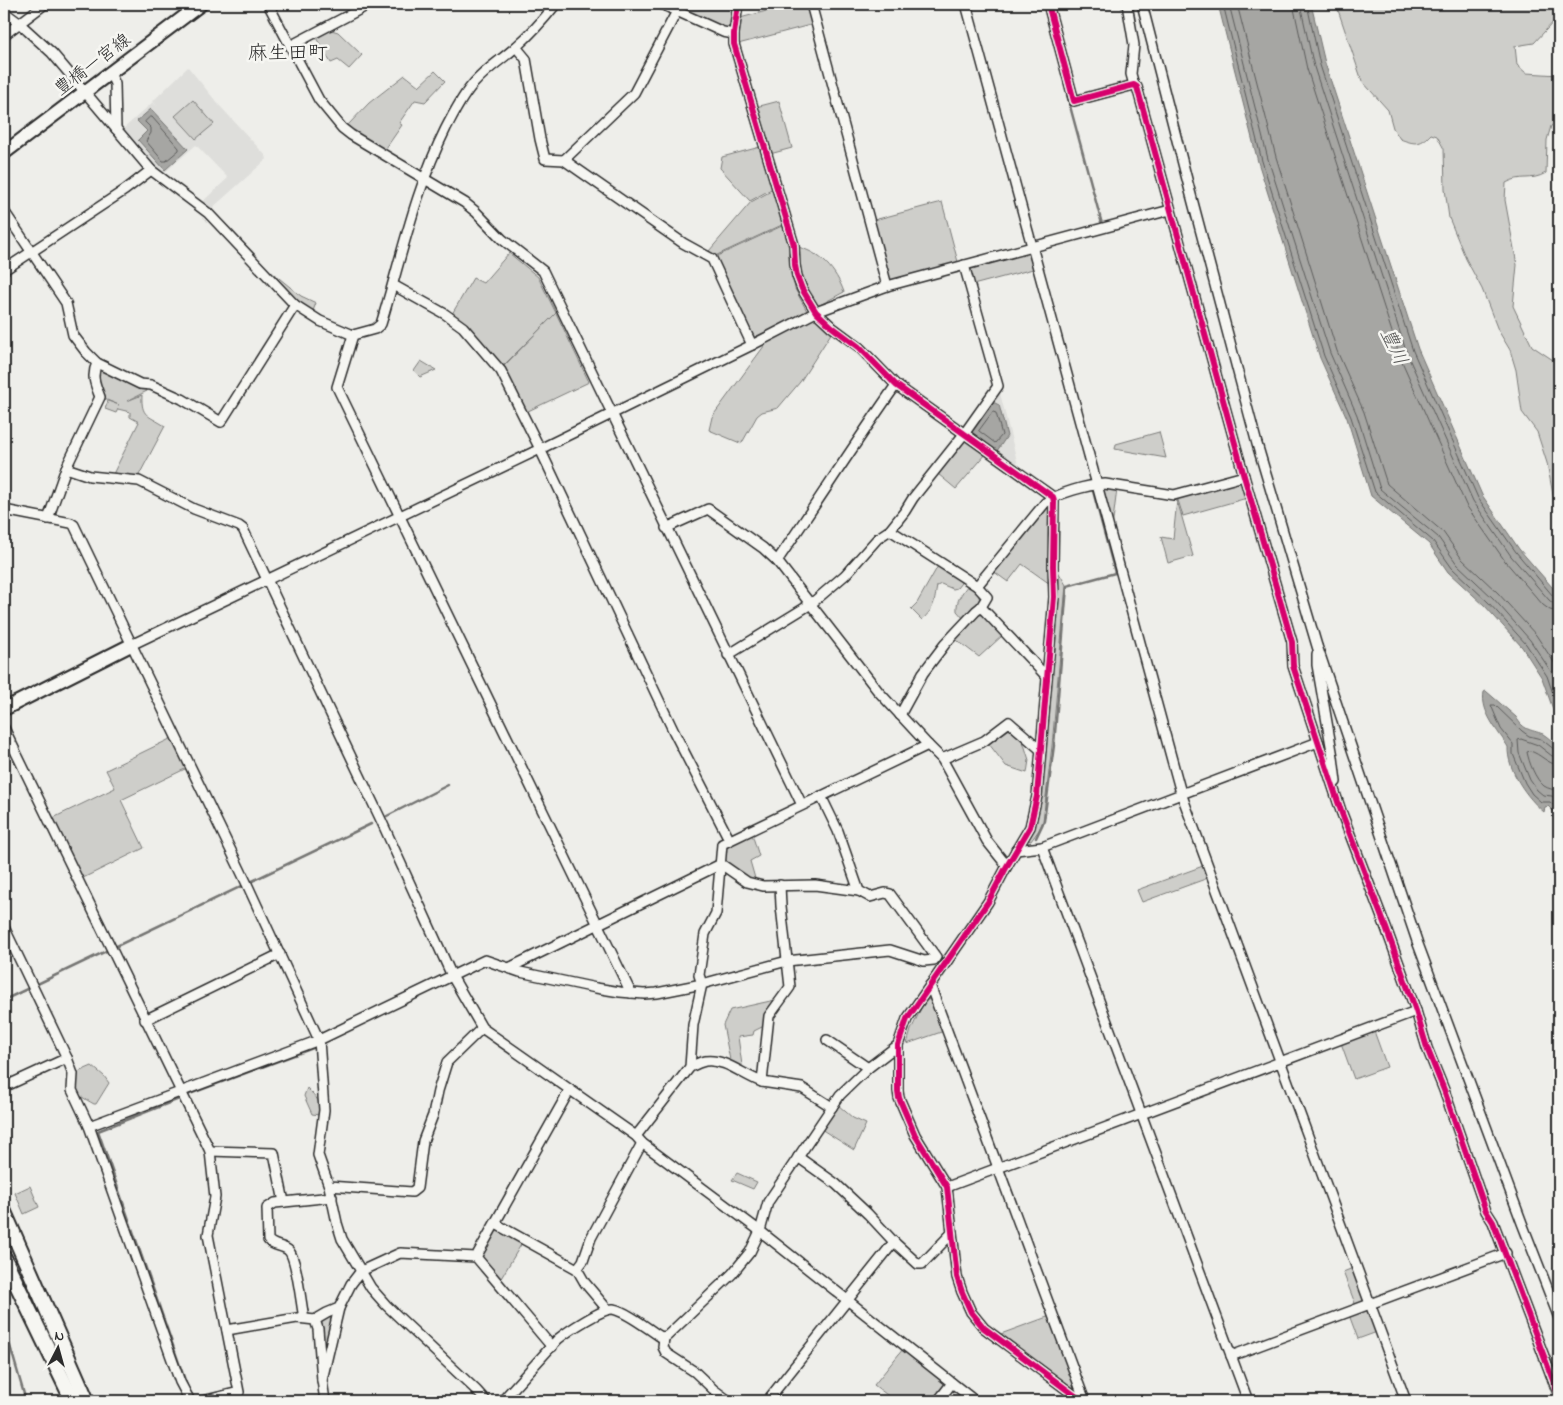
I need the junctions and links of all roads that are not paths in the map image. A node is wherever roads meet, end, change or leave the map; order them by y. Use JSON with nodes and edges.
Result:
{"nodes":[{"id":1,"x":45,"y":4,"type":"edge"},
{"id":2,"x":201,"y":4,"type":"edge"},
{"id":3,"x":268,"y":4,"type":"edge"},
{"id":4,"x":370,"y":4,"type":"edge"},
{"id":5,"x":556,"y":4,"type":"edge"},
{"id":6,"x":661,"y":4,"type":"edge"},
{"id":7,"x":738,"y":4,"type":"edge"},
{"id":8,"x":811,"y":4,"type":"edge"},
{"id":9,"x":966,"y":4,"type":"edge"},
{"id":10,"x":1048,"y":4,"type":"edge"},
{"id":11,"x":1128,"y":4,"type":"edge"},
{"id":12,"x":1142,"y":4,"type":"edge"},
{"id":13,"x":677,"y":11,"type":"junction"},
{"id":14,"x":4,"y":12,"type":"edge"},
{"id":15,"x":19,"y":23,"type":"junction"},
{"id":16,"x":734,"y":34,"type":"junction"},
{"id":17,"x":4,"y":35,"type":"edge"},
{"id":18,"x":290,"y":46,"type":"junction"},
{"id":19,"x":516,"y":47,"type":"junction"},
{"id":20,"x":110,"y":73,"type":"junction"},
{"id":21,"x":1134,"y":85,"type":"junction"},
{"id":22,"x":84,"y":92,"type":"junction"},
{"id":23,"x":116,"y":129,"type":"junction"},
{"id":24,"x":4,"y":153,"type":"edge"},
{"id":25,"x":564,"y":160,"type":"junction"},
{"id":26,"x":151,"y":170,"type":"junction"},
{"id":27,"x":423,"y":179,"type":"junction"},
{"id":28,"x":1170,"y":210,"type":"junction"},
{"id":29,"x":4,"y":211,"type":"edge"},
{"id":30,"x":1031,"y":247,"type":"junction"},
{"id":31,"x":31,"y":252,"type":"junction"},
{"id":32,"x":964,"y":265,"type":"junction"},
{"id":33,"x":4,"y":270,"type":"edge"},
{"id":34,"x":393,"y":285,"type":"junction"},
{"id":35,"x":886,"y":286,"type":"junction"},
{"id":36,"x":295,"y":305,"type":"junction"},
{"id":37,"x":816,"y":312,"type":"junction"},
{"id":38,"x":353,"y":335,"type":"junction"},
{"id":39,"x":752,"y":345,"type":"junction"},
{"id":40,"x":97,"y":363,"type":"junction"},
{"id":41,"x":896,"y":385,"type":"junction"},
{"id":42,"x":612,"y":414,"type":"junction"},
{"id":43,"x":964,"y":434,"type":"junction"},
{"id":44,"x":540,"y":449,"type":"junction"},
{"id":45,"x":66,"y":468,"type":"junction"},
{"id":46,"x":1244,"y":476,"type":"junction"},
{"id":47,"x":1096,"y":485,"type":"junction"},
{"id":48,"x":1052,"y":497,"type":"junction"},
{"id":49,"x":4,"y":510,"type":"edge"},
{"id":50,"x":400,"y":516,"type":"junction"},
{"id":51,"x":48,"y":519,"type":"junction"},
{"id":52,"x":666,"y":528,"type":"junction"},
{"id":53,"x":890,"y":530,"type":"junction"},
{"id":54,"x":777,"y":561,"type":"junction"},
{"id":55,"x":266,"y":580,"type":"junction"},
{"id":56,"x":977,"y":586,"type":"junction"},
{"id":57,"x":811,"y":604,"type":"junction"},
{"id":58,"x":981,"y":607,"type":"junction"},
{"id":59,"x":131,"y":645,"type":"junction"},
{"id":60,"x":1317,"y":646,"type":"junction"},
{"id":61,"x":728,"y":655,"type":"junction"},
{"id":62,"x":1047,"y":677,"type":"junction"},
{"id":63,"x":4,"y":709,"type":"edge"},
{"id":64,"x":900,"y":715,"type":"junction"},
{"id":65,"x":4,"y":728,"type":"edge"},
{"id":66,"x":1318,"y":742,"type":"junction"},
{"id":67,"x":928,"y":745,"type":"junction"},
{"id":68,"x":1041,"y":750,"type":"junction"},
{"id":69,"x":942,"y":759,"type":"junction"},
{"id":70,"x":1181,"y":793,"type":"junction"},
{"id":71,"x":821,"y":796,"type":"junction"},
{"id":72,"x":1338,"y":797,"type":"junction"},
{"id":73,"x":802,"y":805,"type":"junction"},
{"id":74,"x":729,"y":839,"type":"junction"},
{"id":75,"x":1042,"y":847,"type":"junction"},
{"id":76,"x":1016,"y":850,"type":"junction"},
{"id":77,"x":721,"y":864,"type":"junction"},
{"id":78,"x":1007,"y":866,"type":"junction"},
{"id":79,"x":780,"y":885,"type":"junction"},
{"id":80,"x":859,"y":891,"type":"junction"},
{"id":81,"x":598,"y":924,"type":"junction"},
{"id":82,"x":4,"y":927,"type":"edge"},
{"id":83,"x":280,"y":954,"type":"junction"},
{"id":84,"x":787,"y":961,"type":"junction"},
{"id":85,"x":509,"y":968,"type":"junction"},
{"id":86,"x":452,"y":976,"type":"junction"},
{"id":87,"x":702,"y":984,"type":"junction"},
{"id":88,"x":930,"y":985,"type":"junction"},
{"id":89,"x":631,"y":993,"type":"junction"},
{"id":90,"x":1416,"y":1012,"type":"junction"},
{"id":91,"x":146,"y":1020,"type":"junction"},
{"id":92,"x":482,"y":1028,"type":"junction"},
{"id":93,"x":319,"y":1040,"type":"junction"},
{"id":94,"x":827,"y":1040,"type":"dead end"},
{"id":95,"x":898,"y":1045,"type":"junction"},
{"id":96,"x":66,"y":1058,"type":"junction"},
{"id":97,"x":1280,"y":1062,"type":"junction"},
{"id":98,"x":690,"y":1067,"type":"junction"},
{"id":99,"x":868,"y":1068,"type":"junction"},
{"id":100,"x":762,"y":1082,"type":"junction"},
{"id":101,"x":4,"y":1088,"type":"edge"},
{"id":102,"x":569,"y":1091,"type":"junction"},
{"id":103,"x":180,"y":1092,"type":"junction"},
{"id":104,"x":832,"y":1107,"type":"junction"},
{"id":105,"x":1141,"y":1114,"type":"junction"},
{"id":106,"x":89,"y":1126,"type":"junction"},
{"id":107,"x":639,"y":1140,"type":"junction"},
{"id":108,"x":210,"y":1151,"type":"junction"},
{"id":109,"x":798,"y":1157,"type":"junction"},
{"id":110,"x":998,"y":1168,"type":"junction"},
{"id":111,"x":330,"y":1186,"type":"junction"},
{"id":112,"x":947,"y":1187,"type":"junction"},
{"id":113,"x":332,"y":1197,"type":"junction"},
{"id":114,"x":284,"y":1202,"type":"junction"},
{"id":115,"x":4,"y":1212,"type":"edge"},
{"id":116,"x":496,"y":1224,"type":"junction"},
{"id":117,"x":760,"y":1231,"type":"junction"},
{"id":118,"x":952,"y":1233,"type":"junction"},
{"id":119,"x":894,"y":1242,"type":"junction"},
{"id":120,"x":1506,"y":1253,"type":"junction"},
{"id":121,"x":476,"y":1256,"type":"junction"},
{"id":122,"x":4,"y":1258,"type":"edge"},
{"id":123,"x":577,"y":1269,"type":"junction"},
{"id":124,"x":362,"y":1272,"type":"junction"},
{"id":125,"x":848,"y":1300,"type":"junction"},
{"id":126,"x":1370,"y":1304,"type":"junction"},
{"id":127,"x":339,"y":1308,"type":"junction"},
{"id":128,"x":607,"y":1309,"type":"junction"},
{"id":129,"x":304,"y":1318,"type":"junction"},
{"id":130,"x":1559,"y":1318,"type":"edge"},
{"id":131,"x":315,"y":1320,"type":"junction"},
{"id":132,"x":226,"y":1330,"type":"junction"},
{"id":133,"x":664,"y":1337,"type":"junction"},
{"id":134,"x":552,"y":1347,"type":"junction"},
{"id":135,"x":1231,"y":1356,"type":"junction"},
{"id":136,"x":322,"y":1380,"type":"junction"},
{"id":137,"x":952,"y":1383,"type":"junction"},
{"id":138,"x":1559,"y":1396,"type":"edge"},
{"id":139,"x":73,"y":1401,"type":"edge"},
{"id":140,"x":87,"y":1401,"type":"edge"},
{"id":141,"x":190,"y":1401,"type":"edge"},
{"id":142,"x":202,"y":1401,"type":"edge"},
{"id":143,"x":325,"y":1401,"type":"edge"},
{"id":144,"x":486,"y":1401,"type":"edge"},
{"id":145,"x":502,"y":1401,"type":"edge"},
{"id":146,"x":729,"y":1401,"type":"edge"},
{"id":147,"x":767,"y":1401,"type":"edge"},
{"id":148,"x":938,"y":1401,"type":"edge"},
{"id":149,"x":975,"y":1401,"type":"edge"},
{"id":150,"x":1084,"y":1401,"type":"edge"},
{"id":151,"x":1248,"y":1401,"type":"edge"},
{"id":152,"x":1406,"y":1401,"type":"edge"}],
"edges":[{"from":1,"to":15,"type":"street"},
{"from":2,"to":20,"type":"main road","name":"豊橋一宮線"},
{"from":3,"to":18,"type":"street"},
{"from":4,"to":18,"type":"street"},
{"from":5,"to":19,"type":"street"},
{"from":6,"to":13,"type":"street"},
{"from":7,"to":16,"type":"street"},
{"from":8,"to":35,"type":"street"},
{"from":9,"to":30,"type":"street"},
{"from":10,"to":21,"type":"street"},
{"from":11,"to":21,"type":"street"},
{"from":12,"to":60,"type":"street"},
{"from":13,"to":16,"type":"street"},
{"from":13,"to":25,"type":"street"},
{"from":14,"to":15,"type":"street"},
{"from":15,"to":17,"type":"street"},
{"from":15,"to":22,"type":"street"},
{"from":16,"to":37,"type":"street"},
{"from":18,"to":27,"type":"street"},
{"from":19,"to":25,"type":"street"},
{"from":19,"to":27,"type":"street"},
{"from":20,"to":22,"type":"main road","name":"豊橋一宮線"},
{"from":20,"to":23,"type":"street"},
{"from":21,"to":28,"type":"street"},
{"from":22,"to":23,"type":"street"},
{"from":22,"to":24,"type":"main road","name":"豊橋一宮線"},
{"from":23,"to":26,"type":"street"},
{"from":25,"to":39,"type":"street"},
{"from":26,"to":31,"type":"street"},
{"from":26,"to":36,"type":"street"},
{"from":27,"to":34,"type":"street"},
{"from":27,"to":42,"type":"street"},
{"from":28,"to":30,"type":"street"},
{"from":28,"to":46,"type":"street"},
{"from":29,"to":31,"type":"street"},
{"from":30,"to":32,"type":"street"},
{"from":30,"to":47,"type":"street"},
{"from":31,"to":33,"type":"street"},
{"from":31,"to":40,"type":"street"},
{"from":32,"to":35,"type":"street"},
{"from":32,"to":43,"type":"street"},
{"from":34,"to":38,"type":"street"},
{"from":34,"to":44,"type":"street"},
{"from":35,"to":37,"type":"street"},
{"from":36,"to":38,"type":"street"},
{"from":36,"to":40,"type":"street"},
{"from":37,"to":39,"type":"street"},
{"from":37,"to":41,"type":"street"},
{"from":38,"to":50,"type":"street"},
{"from":39,"to":42,"type":"street"},
{"from":40,"to":45,"type":"street"},
{"from":41,"to":43,"type":"street"},
{"from":41,"to":54,"type":"street"},
{"from":42,"to":44,"type":"street"},
{"from":42,"to":52,"type":"street"},
{"from":43,"to":48,"type":"street"},
{"from":43,"to":53,"type":"street"},
{"from":44,"to":50,"type":"street"},
{"from":44,"to":74,"type":"street"},
{"from":45,"to":51,"type":"street"},
{"from":45,"to":55,"type":"street"},
{"from":46,"to":47,"type":"street"},
{"from":46,"to":66,"type":"street"},
{"from":47,"to":48,"type":"street"},
{"from":47,"to":70,"type":"street"},
{"from":48,"to":56,"type":"street"},
{"from":48,"to":62,"type":"street"},
{"from":49,"to":51,"type":"street"},
{"from":50,"to":55,"type":"street"},
{"from":50,"to":81,"type":"street"},
{"from":51,"to":59,"type":"street"},
{"from":52,"to":54,"type":"street"},
{"from":52,"to":61,"type":"street"},
{"from":53,"to":56,"type":"street"},
{"from":53,"to":57,"type":"street"},
{"from":54,"to":57,"type":"street"},
{"from":55,"to":59,"type":"street"},
{"from":55,"to":86,"type":"street"},
{"from":56,"to":58,"type":"street"},
{"from":57,"to":61,"type":"street"},
{"from":57,"to":64,"type":"street"},
{"from":58,"to":62,"type":"street"},
{"from":58,"to":64,"type":"street"},
{"from":59,"to":63,"type":"main road"},
{"from":59,"to":83,"type":"street"},
{"from":60,"to":72,"type":"street"},
{"from":60,"to":130,"type":"street"},
{"from":61,"to":73,"type":"street"},
{"from":62,"to":68,"type":"street"},
{"from":64,"to":67,"type":"street"},
{"from":65,"to":91,"type":"street"},
{"from":66,"to":70,"type":"street"},
{"from":66,"to":72,"type":"street"},
{"from":67,"to":69,"type":"street"},
{"from":67,"to":71,"type":"street"},
{"from":68,"to":69,"type":"street"},
{"from":68,"to":76,"type":"street"},
{"from":69,"to":78,"type":"street"},
{"from":70,"to":75,"type":"street"},
{"from":70,"to":97,"type":"street"},
{"from":71,"to":73,"type":"street"},
{"from":71,"to":80,"type":"street"},
{"from":72,"to":90,"type":"street"},
{"from":73,"to":74,"type":"street"},
{"from":74,"to":77,"type":"street"},
{"from":75,"to":76,"type":"street"},
{"from":75,"to":105,"type":"street"},
{"from":76,"to":78,"type":"street"},
{"from":77,"to":79,"type":"street"},
{"from":77,"to":81,"type":"street"},
{"from":77,"to":87,"type":"street"},
{"from":78,"to":88,"type":"street"},
{"from":79,"to":80,"type":"street"},
{"from":79,"to":84,"type":"street"},
{"from":80,"to":84,"type":"street"},
{"from":81,"to":85,"type":"street"},
{"from":81,"to":89,"type":"street"},
{"from":82,"to":96,"type":"street"},
{"from":83,"to":91,"type":"street"},
{"from":83,"to":93,"type":"street"},
{"from":84,"to":87,"type":"street"},
{"from":84,"to":100,"type":"street"},
{"from":85,"to":86,"type":"street"},
{"from":85,"to":89,"type":"street"},
{"from":86,"to":92,"type":"street"},
{"from":86,"to":93,"type":"street"},
{"from":87,"to":89,"type":"street"},
{"from":87,"to":98,"type":"street"},
{"from":88,"to":95,"type":"street"},
{"from":88,"to":110,"type":"street"},
{"from":90,"to":97,"type":"street"},
{"from":90,"to":120,"type":"street"},
{"from":91,"to":103,"type":"street"},
{"from":92,"to":102,"type":"street"},
{"from":92,"to":111,"type":"street"},
{"from":93,"to":103,"type":"street"},
{"from":93,"to":111,"type":"street"},
{"from":94,"to":99,"type":"street"},
{"from":95,"to":99,"type":"street"},
{"from":95,"to":112,"type":"street"},
{"from":96,"to":101,"type":"street"},
{"from":96,"to":106,"type":"street"},
{"from":97,"to":105,"type":"street"},
{"from":97,"to":126,"type":"street"},
{"from":98,"to":100,"type":"street"},
{"from":98,"to":107,"type":"street"},
{"from":99,"to":104,"type":"street"},
{"from":100,"to":104,"type":"street"},
{"from":102,"to":107,"type":"street"},
{"from":102,"to":116,"type":"street"},
{"from":103,"to":106,"type":"street"},
{"from":103,"to":108,"type":"street"},
{"from":104,"to":109,"type":"street"},
{"from":105,"to":110,"type":"street"},
{"from":105,"to":135,"type":"street"},
{"from":106,"to":141,"type":"street"},
{"from":107,"to":117,"type":"street"},
{"from":107,"to":123,"type":"street"},
{"from":108,"to":114,"type":"street"},
{"from":108,"to":132,"type":"street"},
{"from":109,"to":117,"type":"street"},
{"from":109,"to":119,"type":"street"},
{"from":110,"to":112,"type":"street"},
{"from":110,"to":150,"type":"street"},
{"from":111,"to":113,"type":"street"},
{"from":112,"to":118,"type":"street"},
{"from":113,"to":114,"type":"street"},
{"from":113,"to":124,"type":"street"},
{"from":114,"to":129,"type":"street"},
{"from":115,"to":140,"type":"main road"},
{"from":116,"to":121,"type":"street"},
{"from":116,"to":123,"type":"street"},
{"from":117,"to":125,"type":"street"},
{"from":117,"to":133,"type":"street"},
{"from":118,"to":119,"type":"street"},
{"from":118,"to":150,"type":"street"},
{"from":119,"to":125,"type":"street"},
{"from":120,"to":126,"type":"street"},
{"from":120,"to":138,"type":"street"},
{"from":121,"to":124,"type":"street"},
{"from":121,"to":134,"type":"street"},
{"from":122,"to":139,"type":"main road"},
{"from":123,"to":128,"type":"street"},
{"from":124,"to":127,"type":"street"},
{"from":124,"to":144,"type":"street"},
{"from":125,"to":137,"type":"street"},
{"from":125,"to":147,"type":"street"},
{"from":126,"to":135,"type":"street"},
{"from":126,"to":152,"type":"street"},
{"from":127,"to":131,"type":"street"},
{"from":127,"to":136,"type":"street"},
{"from":128,"to":133,"type":"street"},
{"from":128,"to":134,"type":"street"},
{"from":129,"to":131,"type":"street"},
{"from":129,"to":132,"type":"street"},
{"from":131,"to":136,"type":"street"},
{"from":132,"to":142,"type":"street"},
{"from":133,"to":146,"type":"street"},
{"from":134,"to":145,"type":"street"},
{"from":135,"to":151,"type":"street"},
{"from":136,"to":143,"type":"street"},
{"from":137,"to":148,"type":"street"},
{"from":137,"to":149,"type":"street"}]}
